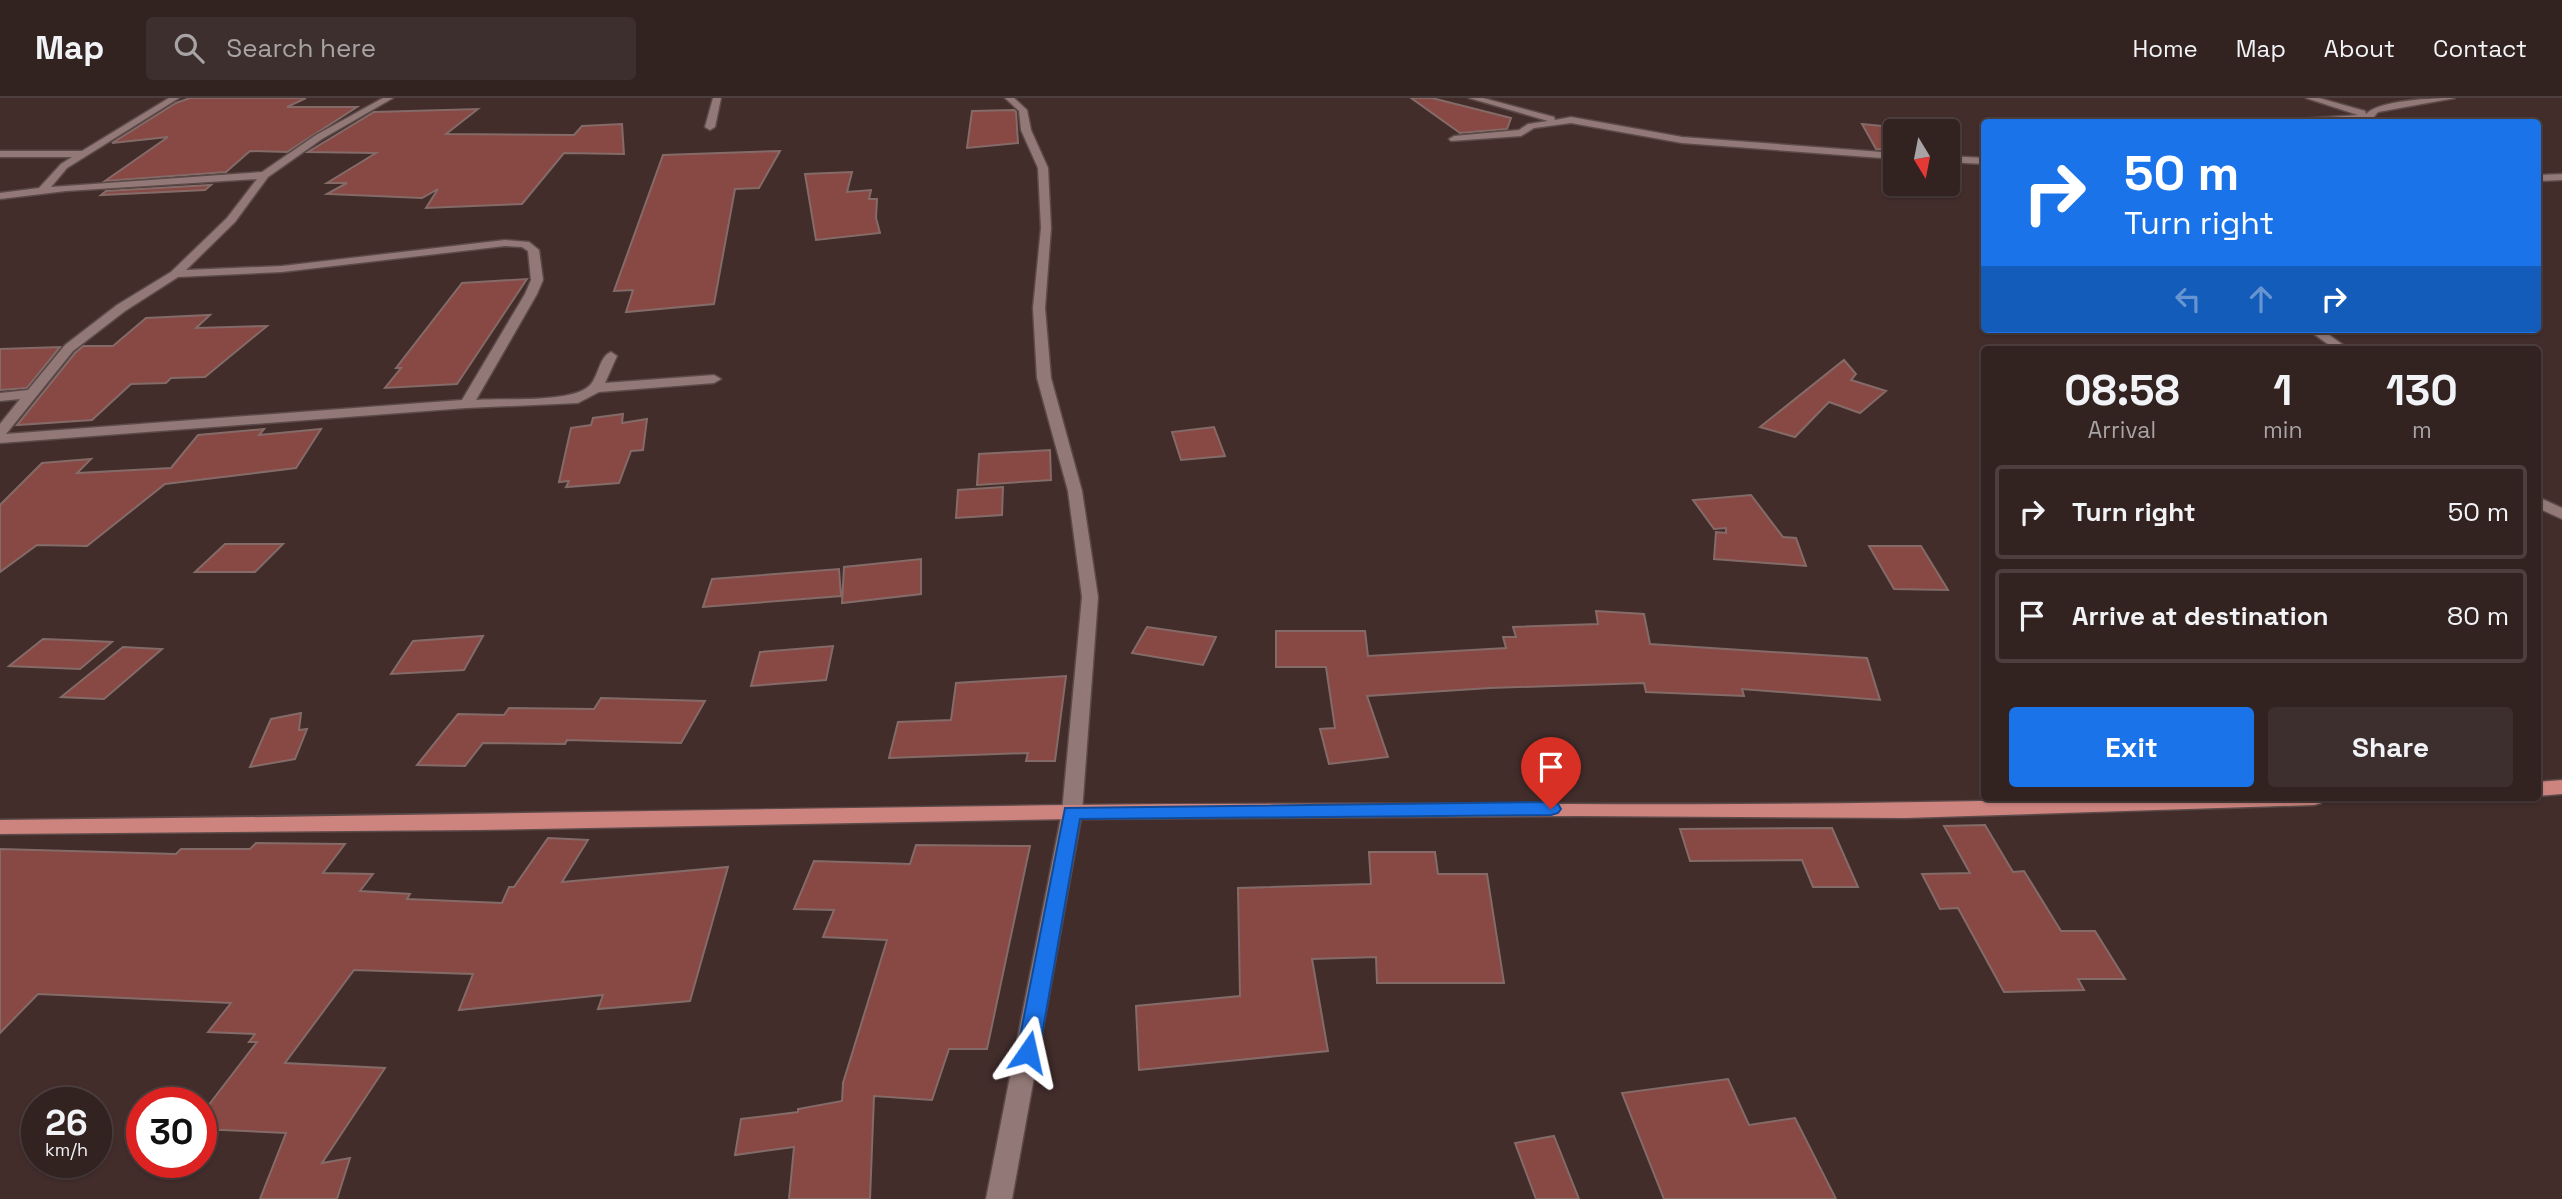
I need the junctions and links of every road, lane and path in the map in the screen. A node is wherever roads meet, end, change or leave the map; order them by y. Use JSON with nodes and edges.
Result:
{"nodes":[{"id":1,"x":176,"y":98,"type":"edge"},
{"id":2,"x":390,"y":98,"type":"edge"},
{"id":3,"x":717,"y":98,"type":"edge"},
{"id":4,"x":1009,"y":98,"type":"edge"},
{"id":5,"x":1473,"y":98,"type":"edge"},
{"id":6,"x":2310,"y":98,"type":"edge"},
{"id":7,"x":2451,"y":98,"type":"edge"},
{"id":8,"x":2372,"y":116,"type":"junction"},
{"id":9,"x":2336,"y":119,"type":"edge"},
{"id":10,"x":1558,"y":121,"type":"junction"},
{"id":11,"x":710,"y":127,"type":"dead end"},
{"id":12,"x":1454,"y":139,"type":"dead end"},
{"id":13,"x":0,"y":154,"type":"edge"},
{"id":14,"x":84,"y":154,"type":"junction"},
{"id":15,"x":1883,"y":155,"type":"edge"},
{"id":16,"x":1960,"y":160,"type":"edge"},
{"id":17,"x":1981,"y":161,"type":"edge"},
{"id":18,"x":265,"y":175,"type":"junction"},
{"id":19,"x":2562,"y":177,"type":"edge"},
{"id":20,"x":2541,"y":178,"type":"edge"},
{"id":21,"x":43,"y":189,"type":"junction"},
{"id":22,"x":0,"y":195,"type":"edge"},
{"id":23,"x":176,"y":274,"type":"junction"},
{"id":24,"x":2319,"y":333,"type":"edge"},
{"id":25,"x":2338,"y":346,"type":"edge"},
{"id":26,"x":611,"y":356,"type":"dead end"},
{"id":27,"x":714,"y":379,"type":"dead end"},
{"id":28,"x":596,"y":388,"type":"junction"},
{"id":29,"x":32,"y":394,"type":"junction"},
{"id":30,"x":0,"y":397,"type":"edge"},
{"id":31,"x":466,"y":404,"type":"junction"},
{"id":32,"x":0,"y":433,"type":"edge"},
{"id":33,"x":0,"y":439,"type":"edge"},
{"id":34,"x":2541,"y":504,"type":"edge"},
{"id":35,"x":2562,"y":514,"type":"edge"},
{"id":36,"x":2562,"y":787,"type":"edge"},
{"id":37,"x":2541,"y":789,"type":"edge"},
{"id":38,"x":2220,"y":801,"type":"edge"},
{"id":39,"x":1072,"y":813,"type":"junction"},
{"id":40,"x":0,"y":827,"type":"edge"},
{"id":41,"x":999,"y":1199,"type":"edge"}],
"edges":[{"from":1,"to":14,"type":"street"},
{"from":2,"to":18,"type":"street"},
{"from":3,"to":11,"type":"street"},
{"from":4,"to":39,"type":"street"},
{"from":5,"to":10,"type":"street"},
{"from":6,"to":8,"type":"street"},
{"from":7,"to":8,"type":"street"},
{"from":8,"to":9,"type":"street"},
{"from":10,"to":12,"type":"street"},
{"from":10,"to":15,"type":"street"},
{"from":13,"to":14,"type":"street"},
{"from":14,"to":21,"type":"street"},
{"from":16,"to":17,"type":"street"},
{"from":18,"to":21,"type":"street"},
{"from":18,"to":23,"type":"street"},
{"from":19,"to":20,"type":"street"},
{"from":21,"to":22,"type":"street"},
{"from":23,"to":29,"type":"street"},
{"from":23,"to":31,"type":"street"},
{"from":24,"to":25,"type":"street"},
{"from":26,"to":28,"type":"street"},
{"from":27,"to":28,"type":"street"},
{"from":28,"to":31,"type":"street"},
{"from":29,"to":30,"type":"street"},
{"from":29,"to":32,"type":"street"},
{"from":31,"to":33,"type":"street"},
{"from":34,"to":35,"type":"street"},
{"from":36,"to":37,"type":"main road"},
{"from":38,"to":39,"type":"main road"},
{"from":39,"to":40,"type":"main road"},
{"from":39,"to":41,"type":"street"}]}
